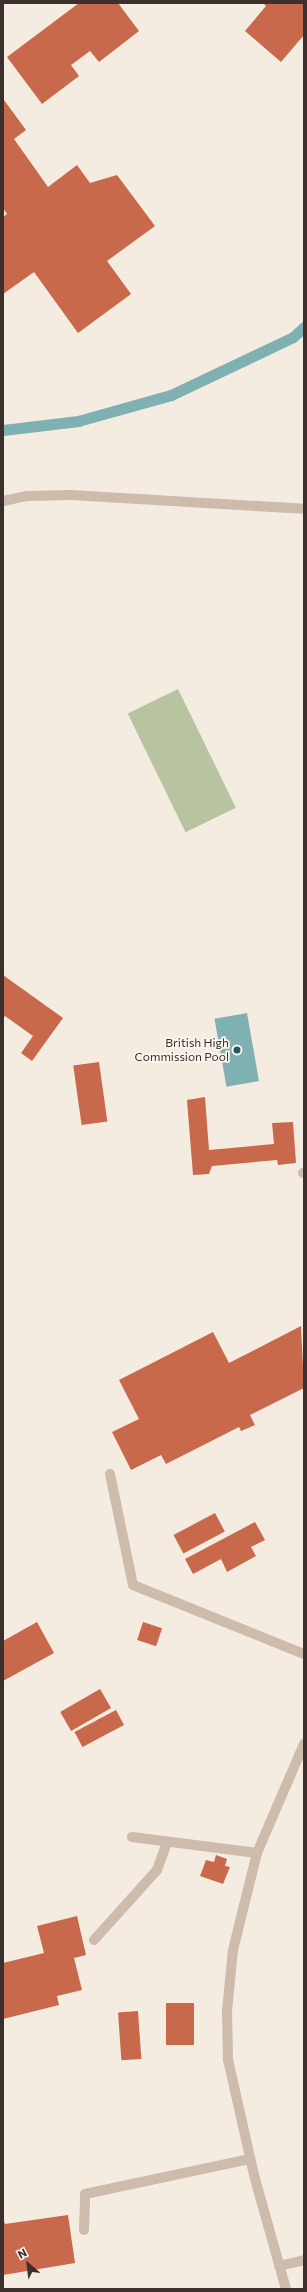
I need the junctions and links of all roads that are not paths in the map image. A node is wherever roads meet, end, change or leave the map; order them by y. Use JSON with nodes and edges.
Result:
{"nodes":[{"id":1,"x":3,"y":501,"type":"edge"},
{"id":2,"x":304,"y":509,"type":"edge"},
{"id":3,"x":110,"y":1474,"type":"dead end"},
{"id":4,"x":304,"y":1654,"type":"edge"},
{"id":5,"x":304,"y":1744,"type":"edge"},
{"id":6,"x":132,"y":1837,"type":"dead end"},
{"id":7,"x":167,"y":1842,"type":"junction"},
{"id":8,"x":257,"y":1853,"type":"junction"},
{"id":9,"x":94,"y":1940,"type":"dead end"},
{"id":10,"x":250,"y":2159,"type":"junction"},
{"id":11,"x":84,"y":2230,"type":"dead end"},
{"id":12,"x":304,"y":2260,"type":"edge"},
{"id":13,"x":279,"y":2266,"type":"junction"},
{"id":14,"x":286,"y":2289,"type":"edge"}],
"edges":[{"from":1,"to":2,"type":"street"},
{"from":3,"to":4,"type":"street"},
{"from":5,"to":8,"type":"street"},
{"from":6,"to":7,"type":"street"},
{"from":7,"to":8,"type":"street"},
{"from":7,"to":9,"type":"street"},
{"from":8,"to":10,"type":"street"},
{"from":10,"to":11,"type":"street"},
{"from":10,"to":13,"type":"street"},
{"from":12,"to":13,"type":"street"},
{"from":13,"to":14,"type":"street"}]}
